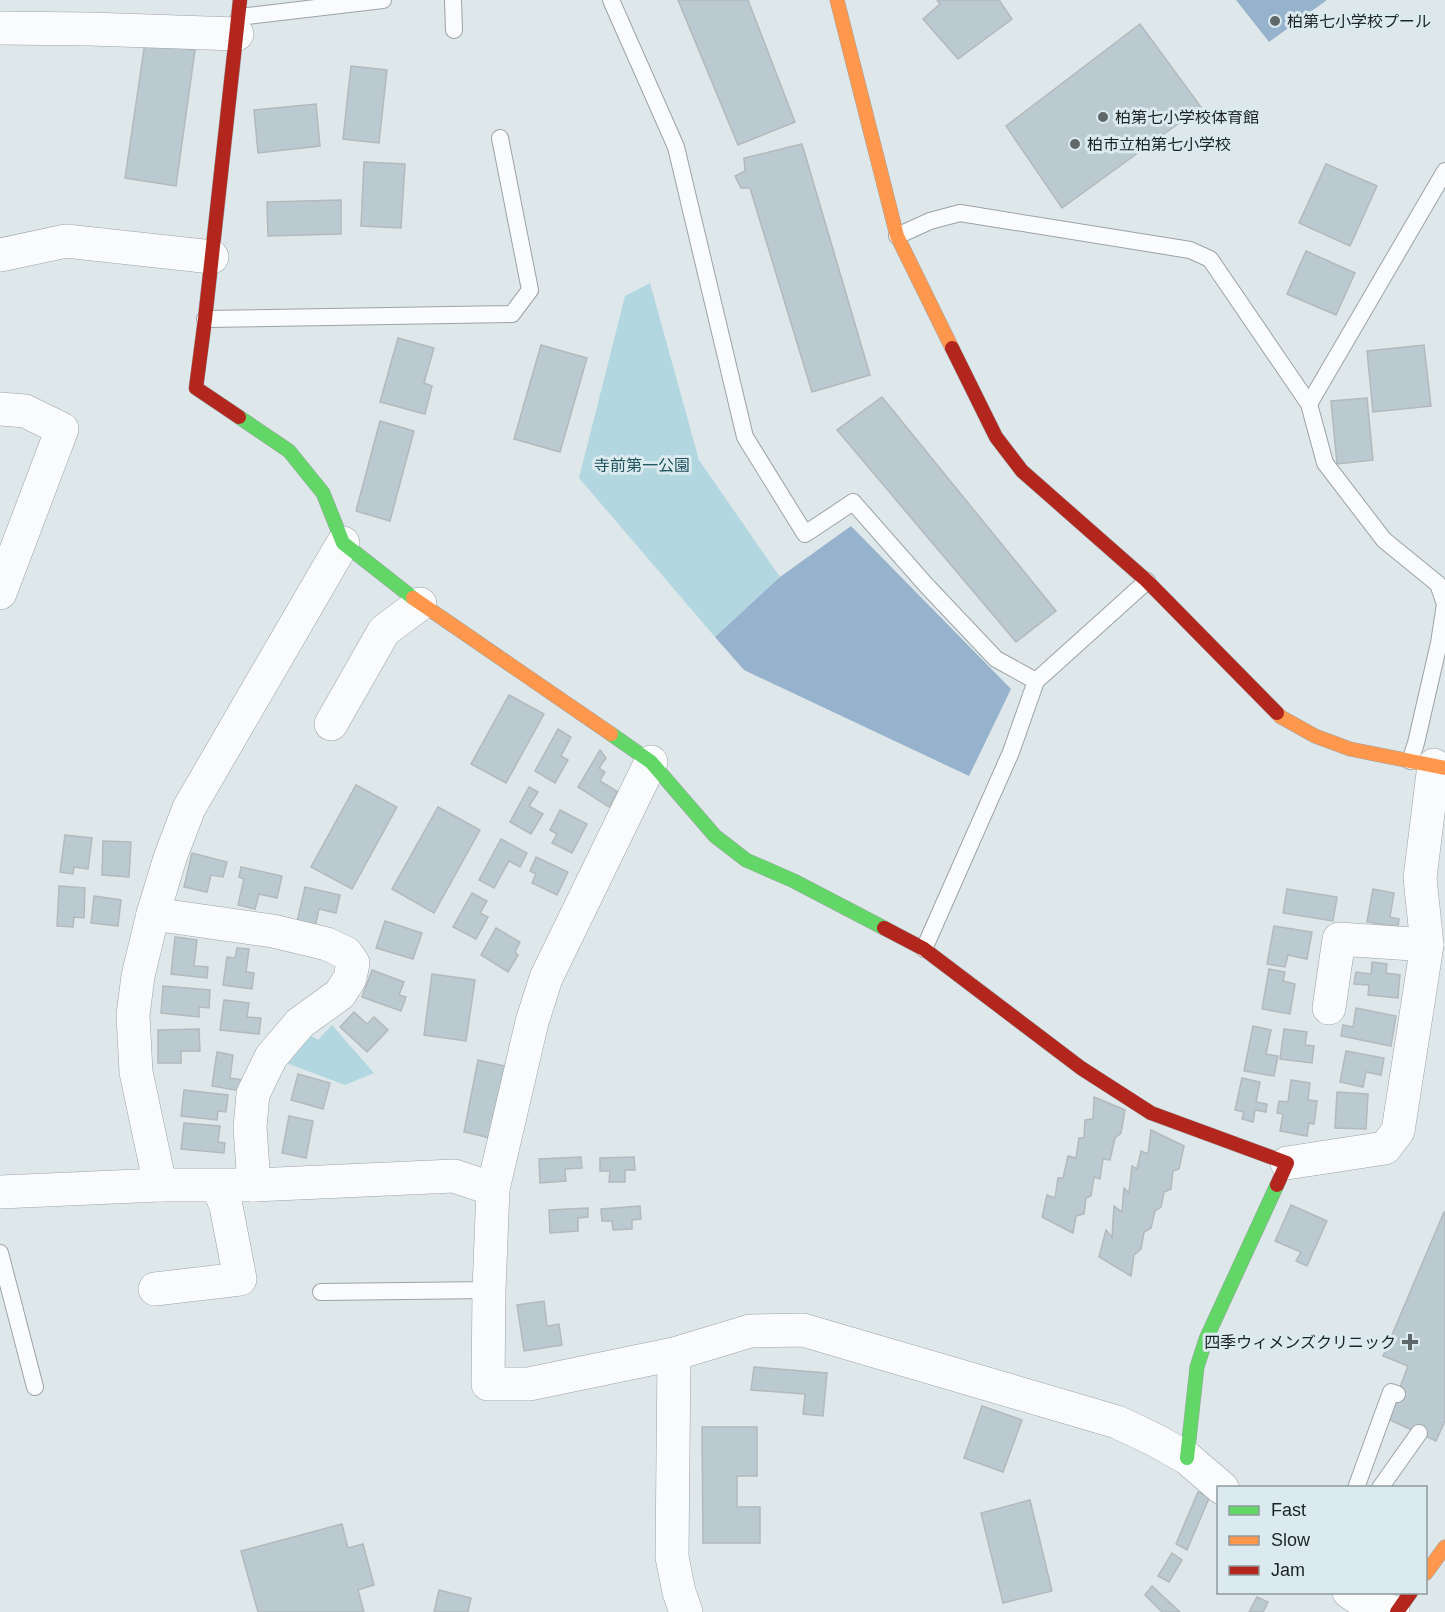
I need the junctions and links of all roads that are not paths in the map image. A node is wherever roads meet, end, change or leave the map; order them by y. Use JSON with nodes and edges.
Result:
{"nodes":[{"id":1,"x":383,"y":0,"type":"edge"},
{"id":2,"x":453,"y":0,"type":"edge"},
{"id":3,"x":611,"y":0,"type":"edge"},
{"id":4,"x":837,"y":0,"type":"edge"},
{"id":5,"x":239,"y":17,"type":"edge"},
{"id":6,"x":0,"y":28,"type":"edge"},
{"id":7,"x":454,"y":30,"type":"dead end"},
{"id":8,"x":500,"y":138,"type":"dead end"},
{"id":9,"x":1445,"y":171,"type":"edge"},
{"id":10,"x":897,"y":236,"type":"junction"},
{"id":11,"x":0,"y":255,"type":"edge"},
{"id":12,"x":212,"y":257,"type":"junction"},
{"id":13,"x":205,"y":319,"type":"junction"},
{"id":14,"x":1309,"y":404,"type":"junction"},
{"id":15,"x":0,"y":409,"type":"edge"},
{"id":16,"x":343,"y":543,"type":"junction"},
{"id":17,"x":1148,"y":581,"type":"junction"},
{"id":18,"x":0,"y":594,"type":"edge"},
{"id":19,"x":420,"y":604,"type":"junction"},
{"id":20,"x":1035,"y":681,"type":"junction"},
{"id":21,"x":331,"y":724,"type":"dead end"},
{"id":22,"x":651,"y":762,"type":"junction"},
{"id":23,"x":1430,"y":765,"type":"edge"},
{"id":24,"x":153,"y":914,"type":"junction"},
{"id":25,"x":1427,"y":945,"type":"junction"},
{"id":26,"x":924,"y":949,"type":"junction"},
{"id":27,"x":1329,"y":1008,"type":"dead end"},
{"id":28,"x":1287,"y":1163,"type":"junction"},
{"id":29,"x":160,"y":1185,"type":"junction"},
{"id":30,"x":254,"y":1185,"type":"junction"},
{"id":31,"x":218,"y":1186,"type":"junction"},
{"id":32,"x":493,"y":1189,"type":"junction"},
{"id":33,"x":0,"y":1192,"type":"edge"},
{"id":34,"x":0,"y":1253,"type":"edge"},
{"id":35,"x":155,"y":1289,"type":"dead end"},
{"id":36,"x":489,"y":1290,"type":"junction"},
{"id":37,"x":321,"y":1292,"type":"dead end"},
{"id":38,"x":674,"y":1354,"type":"junction"},
{"id":39,"x":35,"y":1387,"type":"dead end"},
{"id":40,"x":1397,"y":1394,"type":"dead end"},
{"id":41,"x":1419,"y":1433,"type":"dead end"},
{"id":42,"x":1187,"y":1458,"type":"junction"},
{"id":43,"x":1220,"y":1486,"type":"edge"},
{"id":44,"x":1357,"y":1486,"type":"edge"},
{"id":45,"x":1381,"y":1486,"type":"edge"},
{"id":46,"x":1445,"y":1547,"type":"edge"},
{"id":47,"x":1427,"y":1570,"type":"edge"},
{"id":48,"x":1351,"y":1594,"type":"edge"},
{"id":49,"x":1410,"y":1594,"type":"edge"},
{"id":50,"x":686,"y":1612,"type":"edge"},
{"id":51,"x":1395,"y":1612,"type":"edge"}],
"edges":[{"from":1,"to":5,"type":"lane"},
{"from":2,"to":7,"type":"lane"},
{"from":3,"to":20,"type":"lane"},
{"from":4,"to":10,"type":"street"},
{"from":5,"to":6,"type":"street"},
{"from":5,"to":12,"type":"street"},
{"from":8,"to":13,"type":"lane"},
{"from":9,"to":14,"type":"lane"},
{"from":10,"to":14,"type":"lane"},
{"from":10,"to":17,"type":"street"},
{"from":11,"to":12,"type":"street"},
{"from":12,"to":13,"type":"street"},
{"from":13,"to":16,"type":"street"},
{"from":14,"to":23,"type":"lane"},
{"from":15,"to":18,"type":"street"},
{"from":16,"to":19,"type":"street"},
{"from":16,"to":24,"type":"street"},
{"from":17,"to":20,"type":"lane"},
{"from":17,"to":23,"type":"street"},
{"from":19,"to":21,"type":"street"},
{"from":19,"to":22,"type":"street"},
{"from":20,"to":26,"type":"lane"},
{"from":22,"to":26,"type":"street"},
{"from":22,"to":32,"type":"street"},
{"from":23,"to":25,"type":"street"},
{"from":24,"to":29,"type":"street"},
{"from":24,"to":30,"type":"street"},
{"from":25,"to":27,"type":"street"},
{"from":25,"to":28,"type":"street"},
{"from":26,"to":28,"type":"street"},
{"from":28,"to":42,"type":"street"},
{"from":29,"to":31,"type":"street"},
{"from":29,"to":33,"type":"street"},
{"from":30,"to":31,"type":"street"},
{"from":30,"to":32,"type":"street"},
{"from":31,"to":35,"type":"street"},
{"from":32,"to":36,"type":"street"},
{"from":34,"to":39,"type":"lane"},
{"from":36,"to":37,"type":"lane"},
{"from":36,"to":38,"type":"street"},
{"from":38,"to":42,"type":"street"},
{"from":38,"to":50,"type":"street"},
{"from":40,"to":44,"type":"lane"},
{"from":41,"to":45,"type":"lane"},
{"from":42,"to":43,"type":"street"},
{"from":46,"to":47,"type":"street"},
{"from":48,"to":51,"type":"street"},
{"from":49,"to":51,"type":"street"}]}
